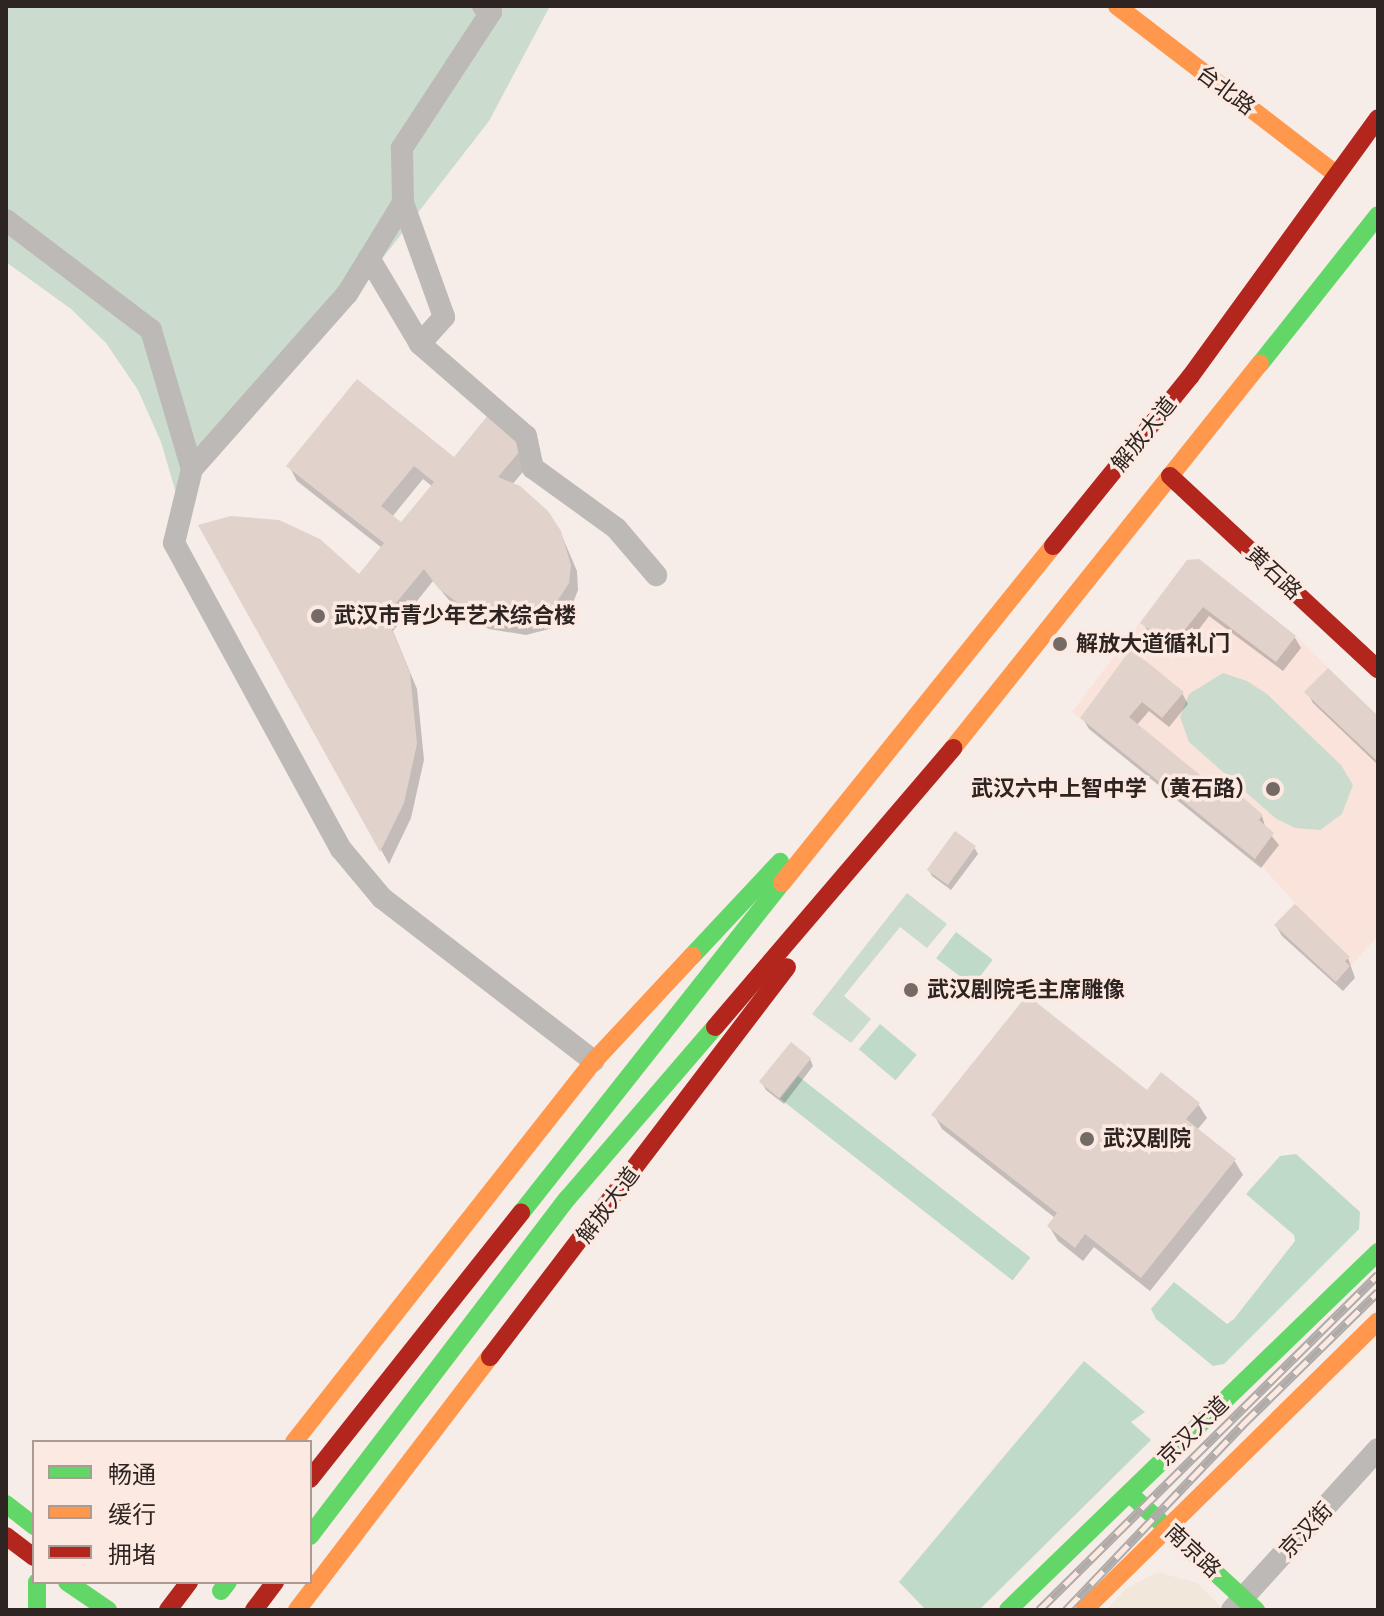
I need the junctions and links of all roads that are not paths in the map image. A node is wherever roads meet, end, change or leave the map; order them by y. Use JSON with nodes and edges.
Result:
{"nodes":[{"id":1,"x":483,"y":6,"type":"edge"},
{"id":2,"x":1117,"y":6,"type":"edge"},
{"id":3,"x":1378,"y":118,"type":"edge"},
{"id":4,"x":1336,"y":174,"type":"junction"},
{"id":5,"x":403,"y":203,"type":"junction"},
{"id":6,"x":1378,"y":215,"type":"edge"},
{"id":7,"x":6,"y":220,"type":"edge"},
{"id":8,"x":369,"y":258,"type":"junction"},
{"id":9,"x":420,"y":344,"type":"junction"},
{"id":10,"x":192,"y":469,"type":"junction"},
{"id":11,"x":1170,"y":476,"type":"junction"},
{"id":12,"x":656,"y":575,"type":"dead end"},
{"id":13,"x":1378,"y":669,"type":"edge"},
{"id":14,"x":895,"y":740,"type":"junction"},
{"id":15,"x":915,"y":796,"type":"junction"},
{"id":16,"x":594,"y":1061,"type":"junction"},
{"id":17,"x":1378,"y":1252,"type":"edge"},
{"id":18,"x":1378,"y":1321,"type":"edge"},
{"id":19,"x":296,"y":1440,"type":"edge"},
{"id":20,"x":1378,"y":1449,"type":"edge"},
{"id":21,"x":312,"y":1476,"type":"edge"},
{"id":22,"x":1129,"y":1493,"type":"junction"},
{"id":23,"x":6,"y":1504,"type":"edge"},
{"id":24,"x":32,"y":1524,"type":"edge"},
{"id":25,"x":1167,"y":1526,"type":"junction"},
{"id":26,"x":312,"y":1533,"type":"edge"},
{"id":27,"x":6,"y":1536,"type":"edge"},
{"id":28,"x":32,"y":1558,"type":"edge"},
{"id":29,"x":37,"y":1584,"type":"edge"},
{"id":30,"x":70,"y":1584,"type":"edge"},
{"id":31,"x":188,"y":1584,"type":"edge"},
{"id":32,"x":274,"y":1584,"type":"edge"},
{"id":33,"x":113,"y":1591,"type":"dead end"},
{"id":34,"x":1243,"y":1606,"type":"edge"},
{"id":35,"x":301,"y":1607,"type":"edge"},
{"id":36,"x":37,"y":1610,"type":"edge"},
{"id":37,"x":108,"y":1610,"type":"edge"},
{"id":38,"x":128,"y":1610,"type":"edge"},
{"id":39,"x":168,"y":1610,"type":"edge"},
{"id":40,"x":254,"y":1610,"type":"edge"},
{"id":41,"x":1008,"y":1610,"type":"edge"},
{"id":42,"x":1084,"y":1610,"type":"edge"}],
"edges":[{"from":1,"to":5,"type":"street"},
{"from":2,"to":4,"type":"main road","name":"台北路"},
{"from":3,"to":4,"type":"main road","name":"解放大道"},
{"from":4,"to":14,"type":"main road","name":"解放大道"},
{"from":5,"to":8,"type":"street"},
{"from":5,"to":9,"type":"street"},
{"from":6,"to":11,"type":"main road","name":"解放大道"},
{"from":7,"to":10,"type":"street"},
{"from":8,"to":9,"type":"street"},
{"from":8,"to":10,"type":"street"},
{"from":9,"to":12,"type":"street"},
{"from":10,"to":16,"type":"street"},
{"from":11,"to":13,"type":"main road","name":"黄石路"},
{"from":11,"to":15,"type":"main road","name":"解放大道"},
{"from":14,"to":16,"type":"main road","name":"解放大道"},
{"from":14,"to":21,"type":"main road","name":"解放大道"},
{"from":15,"to":26,"type":"main road","name":"解放大道"},
{"from":15,"to":35,"type":"main road","name":"解放大道"},
{"from":16,"to":19,"type":"main road","name":"解放大道"},
{"from":17,"to":22,"type":"main road","name":"京汉大道"},
{"from":18,"to":25,"type":"main road"},
{"from":20,"to":34,"type":"street","name":"京汉街"},
{"from":22,"to":25,"type":"main road","name":"南京路"},
{"from":22,"to":41,"type":"main road","name":"京汉大道"},
{"from":23,"to":24,"type":"main road"},
{"from":25,"to":34,"type":"main road","name":"南京路"},
{"from":25,"to":42,"type":"main road"},
{"from":27,"to":28,"type":"main road"},
{"from":29,"to":36,"type":"main road"},
{"from":30,"to":37,"type":"main road"},
{"from":31,"to":39,"type":"main road"},
{"from":32,"to":40,"type":"main road"},
{"from":33,"to":38,"type":"main road"}]}
